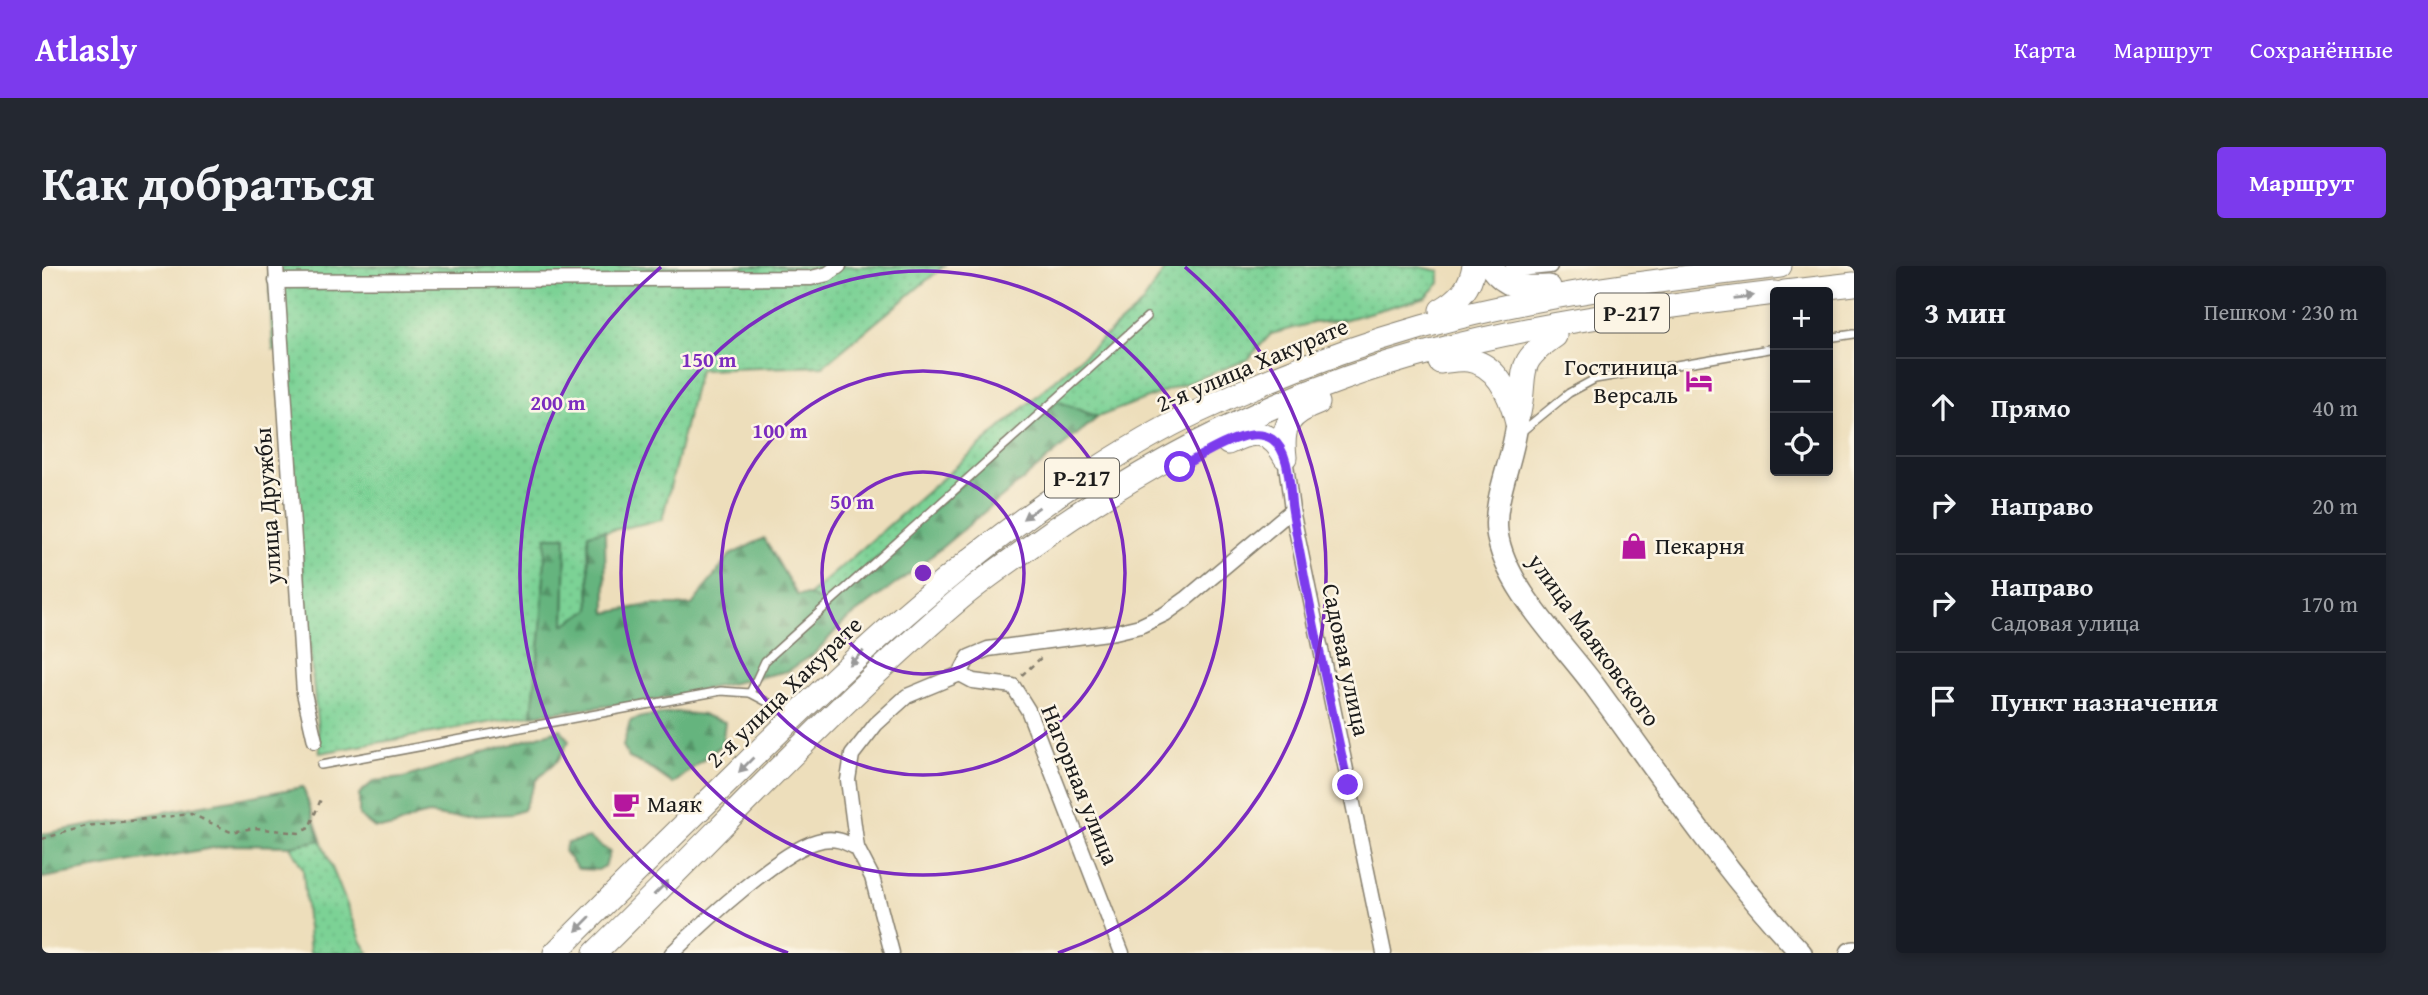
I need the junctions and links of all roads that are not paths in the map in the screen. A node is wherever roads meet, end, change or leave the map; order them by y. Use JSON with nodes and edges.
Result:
{"nodes":[{"id":1,"x":839,"y":266,"type":"edge"},
{"id":2,"x":1474,"y":266,"type":"edge"},
{"id":3,"x":1490,"y":266,"type":"edge"},
{"id":4,"x":1513,"y":266,"type":"edge"},
{"id":5,"x":1780,"y":266,"type":"edge"},
{"id":6,"x":680,"y":273,"type":"edge"},
{"id":7,"x":276,"y":274,"type":"edge"},
{"id":8,"x":1548,"y":277,"type":"edge"},
{"id":9,"x":1657,"y":282,"type":"junction"},
{"id":10,"x":1848,"y":284,"type":"edge"},
{"id":11,"x":1825,"y":287,"type":"edge"},
{"id":12,"x":1770,"y":294,"type":"edge"},
{"id":13,"x":1661,"y":309,"type":"junction"},
{"id":14,"x":1147,"y":317,"type":"dead end"},
{"id":15,"x":1428,"y":317,"type":"junction"},
{"id":16,"x":1854,"y":334,"type":"edge"},
{"id":17,"x":1555,"y":336,"type":"junction"},
{"id":18,"x":1833,"y":337,"type":"edge"},
{"id":19,"x":1770,"y":349,"type":"edge"},
{"id":20,"x":1433,"y":360,"type":"junction"},
{"id":21,"x":1303,"y":408,"type":"junction"},
{"id":22,"x":1516,"y":430,"type":"junction"},
{"id":23,"x":1245,"y":434,"type":"junction"},
{"id":24,"x":1285,"y":457,"type":"junction"},
{"id":25,"x":1292,"y":510,"type":"junction"},
{"id":26,"x":928,"y":628,"type":"junction"},
{"id":27,"x":960,"y":674,"type":"junction"},
{"id":28,"x":750,"y":693,"type":"junction"},
{"id":29,"x":794,"y":717,"type":"junction"},
{"id":30,"x":315,"y":741,"type":"dead end"},
{"id":31,"x":321,"y":765,"type":"dead end"},
{"id":32,"x":857,"y":848,"type":"junction"},
{"id":33,"x":628,"y":920,"type":"junction"},
{"id":34,"x":555,"y":953,"type":"edge"},
{"id":35,"x":595,"y":953,"type":"edge"},
{"id":36,"x":601,"y":953,"type":"edge"},
{"id":37,"x":672,"y":953,"type":"edge"},
{"id":38,"x":892,"y":953,"type":"edge"},
{"id":39,"x":1122,"y":953,"type":"edge"},
{"id":40,"x":1384,"y":953,"type":"edge"},
{"id":41,"x":1801,"y":953,"type":"edge"}],
"edges":[{"from":1,"to":6,"type":"street"},
{"from":2,"to":15,"type":"main road"},
{"from":3,"to":8,"type":"main road"},
{"from":4,"to":8,"type":"street"},
{"from":5,"to":9,"type":"main road","name":"2-я улица Хакурате","number":"Р-217"},
{"from":6,"to":7,"type":"street"},
{"from":7,"to":30,"type":"street","name":"улица Дружбы"},
{"from":8,"to":9,"type":"main road"},
{"from":8,"to":15,"type":"main road"},
{"from":9,"to":15,"type":"main road","name":"2-я улица Хакурате","number":"Р-217"},
{"from":10,"to":11,"type":"main road"},
{"from":13,"to":12,"type":"main road","name":"2-я улица Хакурате","number":"Р-217","one_way":true},
{"from":13,"to":17,"type":"main road"},
{"from":13,"to":20,"type":"main road","name":"2-я улица Хакурате","number":"Р-217"},
{"from":14,"to":28,"type":"lane"},
{"from":15,"to":29,"type":"main road","name":"2-я улица Хакурате","number":"Р-217","one_way":true},
{"from":16,"to":18,"type":"lane"},
{"from":17,"to":20,"type":"main road"},
{"from":17,"to":22,"type":"main road"},
{"from":19,"to":22,"type":"lane"},
{"from":20,"to":21,"type":"main road"},
{"from":20,"to":22,"type":"main road"},
{"from":20,"to":26,"type":"main road","name":"2-я улица Хакурате","number":"Р-217"},
{"from":21,"to":23,"type":"main road"},
{"from":21,"to":24,"type":"main road"},
{"from":22,"to":41,"type":"main road","name":"улица Маяковского"},
{"from":23,"to":24,"type":"main road"},
{"from":23,"to":26,"type":"main road"},
{"from":24,"to":25,"type":"street","name":"Садовая улица"},
{"from":25,"to":27,"type":"street"},
{"from":25,"to":40,"type":"street","name":"Садовая улица"},
{"from":33,"to":26,"type":"main road","name":"2-я улица Хакурате","number":"Р-217","one_way":true},
{"from":27,"to":32,"type":"street"},
{"from":27,"to":39,"type":"street","name":"Нагорная улица"},
{"from":28,"to":29,"type":"lane"},
{"from":28,"to":31,"type":"lane"},
{"from":29,"to":34,"type":"main road","name":"2-я улица Хакурате","number":"Р-217","one_way":true},
{"from":32,"to":37,"type":"street"},
{"from":32,"to":38,"type":"street"},
{"from":33,"to":35,"type":"main road","name":"2-я улица Хакурате","number":"Р-217"},
{"from":33,"to":36,"type":"street"}]}
